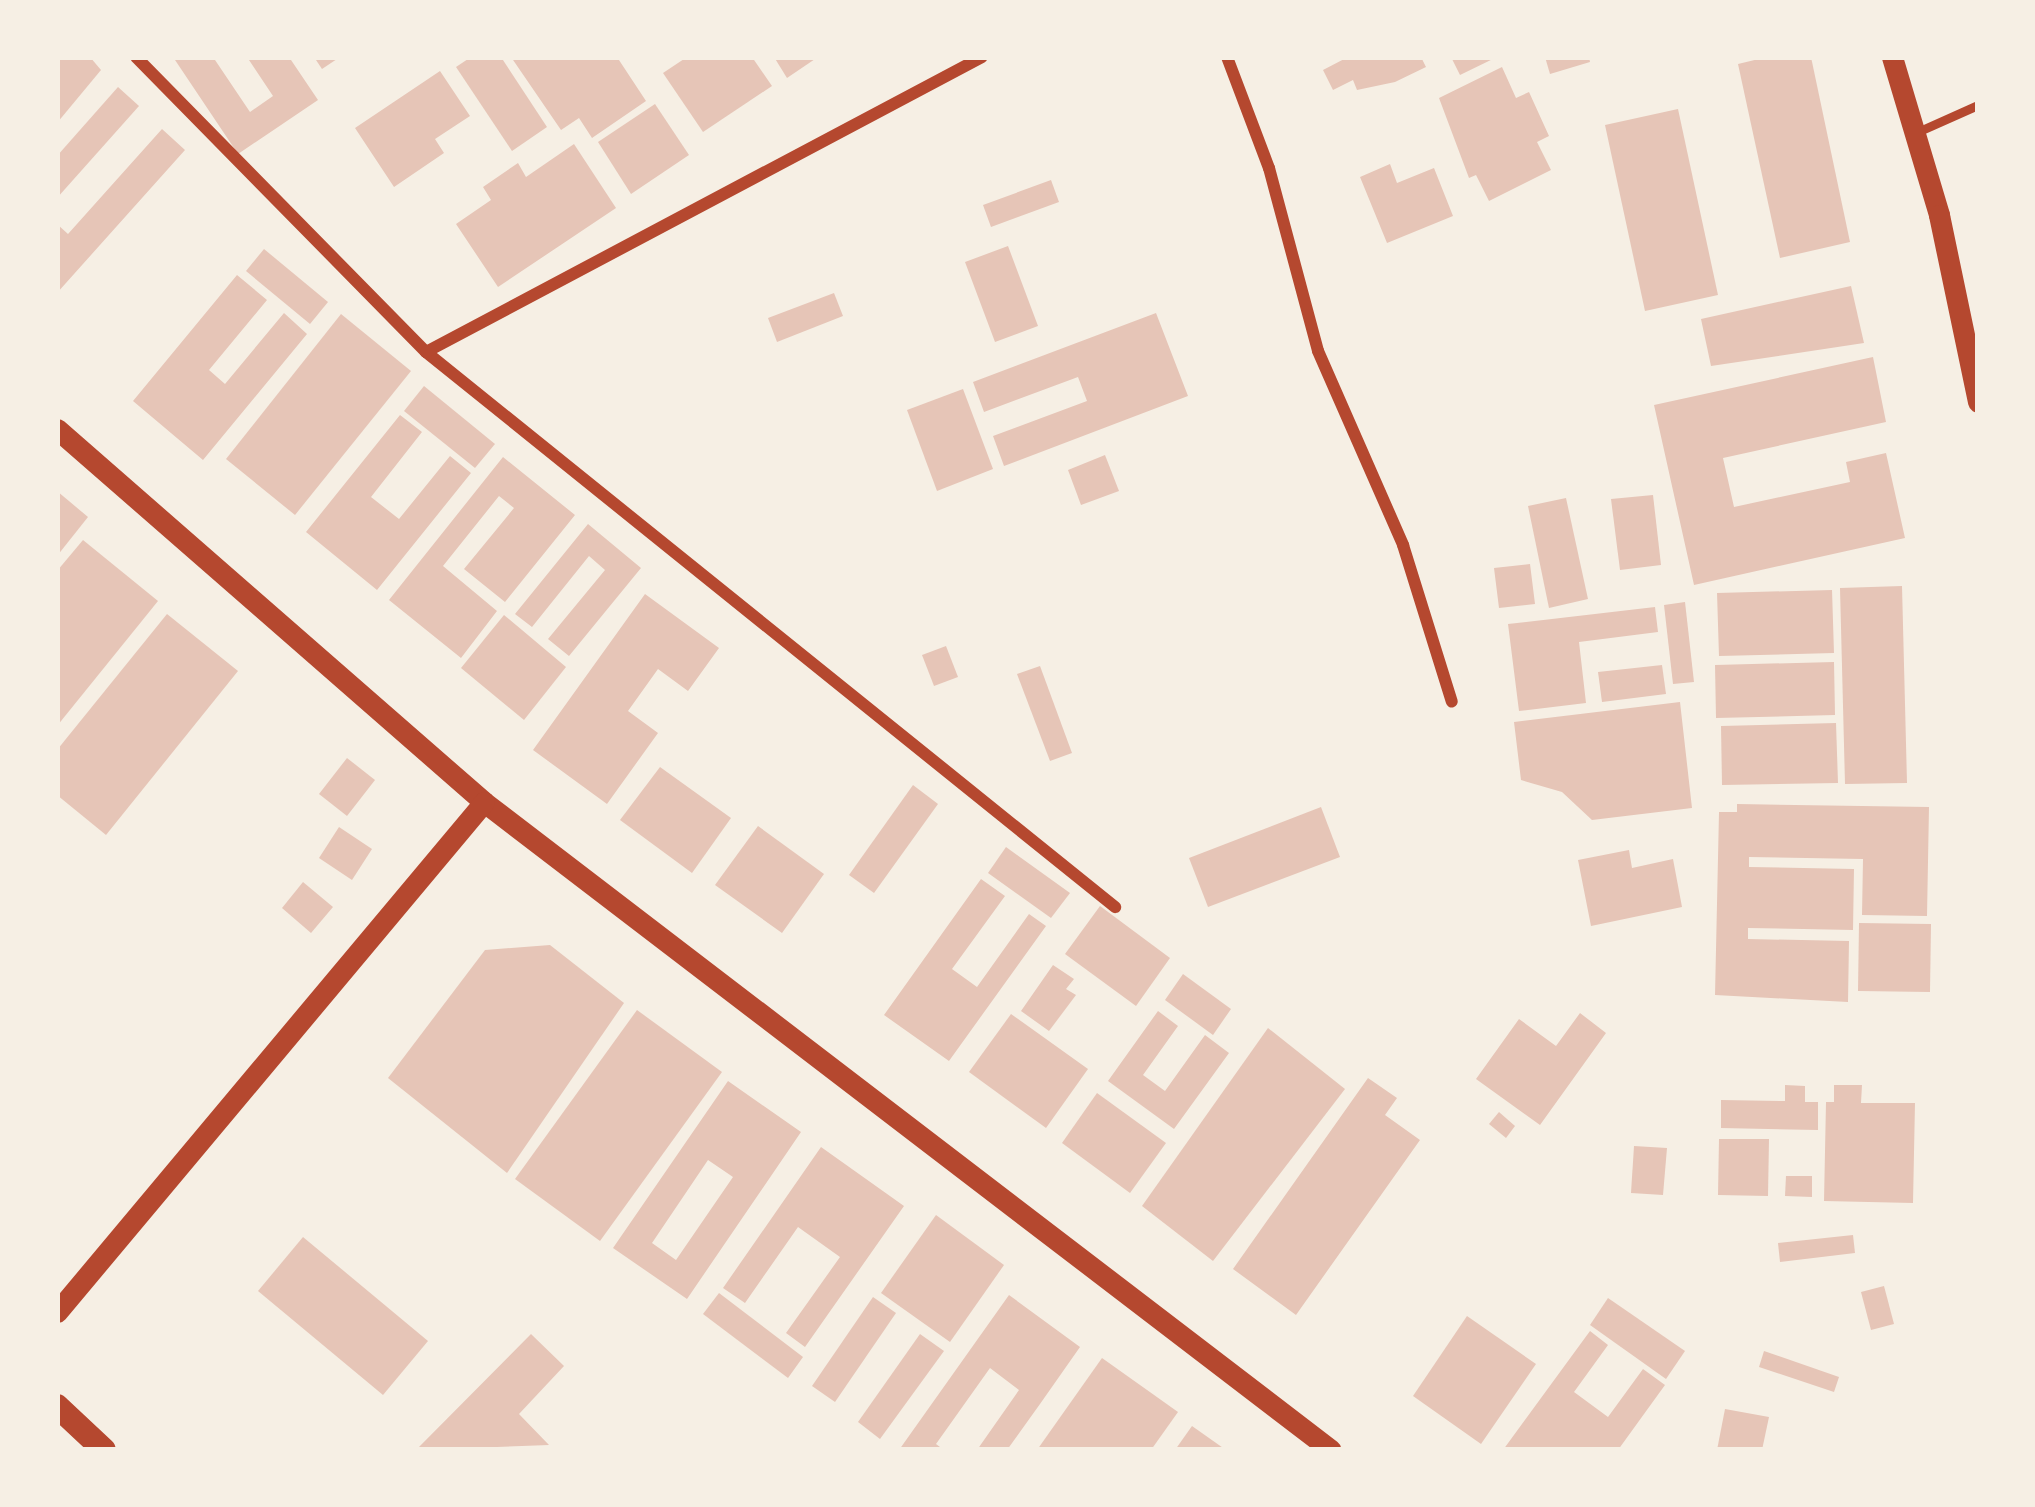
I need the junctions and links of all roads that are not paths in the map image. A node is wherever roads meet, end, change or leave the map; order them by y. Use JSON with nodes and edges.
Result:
{"nodes":[{"id":1,"x":136,"y":57,"type":"edge"},
{"id":2,"x":982,"y":57,"type":"edge"},
{"id":3,"x":1227,"y":57,"type":"edge"},
{"id":4,"x":1892,"y":57,"type":"edge"},
{"id":5,"x":1978,"y":105,"type":"edge"},
{"id":6,"x":1915,"y":134,"type":"junction"},
{"id":7,"x":426,"y":352,"type":"junction"},
{"id":8,"x":1978,"y":402,"type":"edge"},
{"id":9,"x":57,"y":429,"type":"edge"},
{"id":10,"x":1452,"y":702,"type":"dead end"},
{"id":11,"x":484,"y":802,"type":"junction"},
{"id":12,"x":1115,"y":907,"type":"dead end"},
{"id":13,"x":57,"y":1312,"type":"edge"},
{"id":14,"x":57,"y":1406,"type":"edge"},
{"id":15,"x":104,"y":1450,"type":"edge"},
{"id":16,"x":1331,"y":1450,"type":"edge"}],
"edges":[{"from":1,"to":7,"type":"street"},
{"from":2,"to":7,"type":"street"},
{"from":3,"to":10,"type":"street"},
{"from":4,"to":6,"type":"street"},
{"from":5,"to":6,"type":"lane"},
{"from":6,"to":8,"type":"street"},
{"from":7,"to":12,"type":"street"},
{"from":9,"to":11,"type":"street"},
{"from":11,"to":13,"type":"street"},
{"from":11,"to":16,"type":"street"},
{"from":14,"to":15,"type":"main road"}]}
